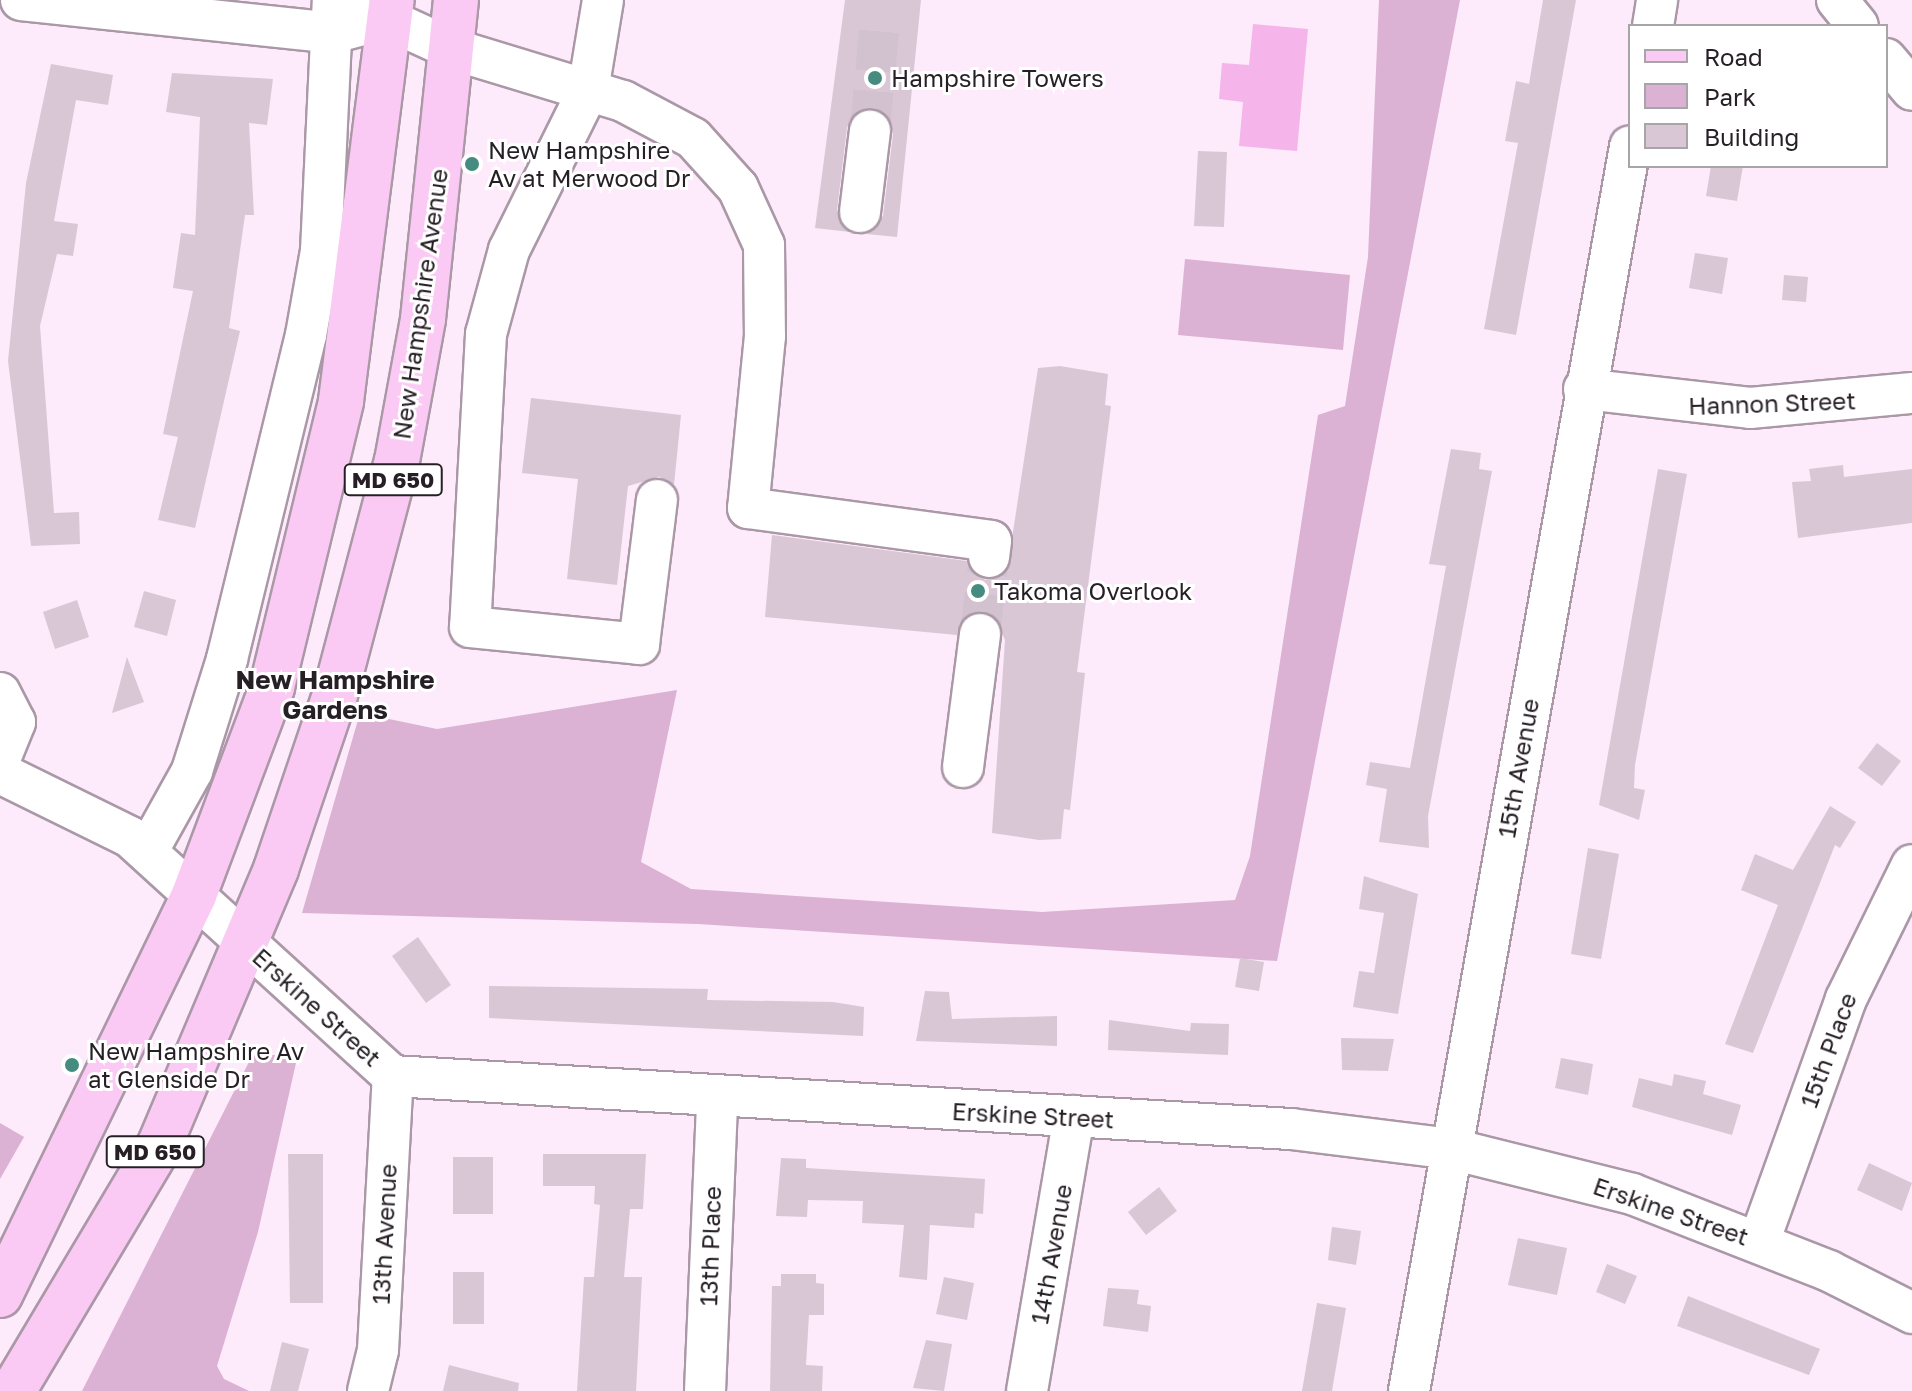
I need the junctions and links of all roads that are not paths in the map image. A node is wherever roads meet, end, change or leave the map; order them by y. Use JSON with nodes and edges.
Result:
{"nodes":[{"id":1,"x":21,"y":0,"type":"edge"},
{"id":2,"x":456,"y":0,"type":"edge"},
{"id":3,"x":603,"y":0,"type":"edge"},
{"id":4,"x":1657,"y":0,"type":"edge"},
{"id":5,"x":1837,"y":0,"type":"edge"},
{"id":6,"x":391,"y":9,"type":"edge"},
{"id":7,"x":337,"y":11,"type":"edge"},
{"id":8,"x":1653,"y":24,"type":"edge"},
{"id":9,"x":1856,"y":24,"type":"edge"},
{"id":10,"x":452,"y":49,"type":"junction"},
{"id":11,"x":1888,"y":61,"type":"edge"},
{"id":12,"x":1912,"y":90,"type":"edge"},
{"id":13,"x":588,"y":91,"type":"junction"},
{"id":14,"x":870,"y":131,"type":"tunnel mouth"},
{"id":15,"x":1628,"y":157,"type":"edge"},
{"id":16,"x":860,"y":212,"type":"dead end"},
{"id":17,"x":1584,"y":389,"type":"junction"},
{"id":18,"x":1912,"y":393,"type":"edge"},
{"id":19,"x":657,"y":500,"type":"dead end"},
{"id":20,"x":989,"y":557,"type":"dead end"},
{"id":21,"x":980,"y":634,"type":"tunnel mouth"},
{"id":22,"x":0,"y":693,"type":"edge"},
{"id":23,"x":9,"y":766,"type":"edge"},
{"id":24,"x":963,"y":767,"type":"dead end"},
{"id":25,"x":147,"y":852,"type":"junction"},
{"id":26,"x":1912,"y":865,"type":"edge"},
{"id":27,"x":194,"y":895,"type":"junction"},
{"id":28,"x":243,"y":940,"type":"junction"},
{"id":29,"x":393,"y":1076,"type":"junction"},
{"id":30,"x":717,"y":1101,"type":"junction"},
{"id":31,"x":1074,"y":1116,"type":"junction"},
{"id":32,"x":1452,"y":1149,"type":"junction"},
{"id":33,"x":1759,"y":1242,"type":"junction"},
{"id":34,"x":9,"y":1277,"type":"edge"},
{"id":35,"x":1912,"y":1313,"type":"edge"},
{"id":36,"x":13,"y":1391,"type":"edge"},
{"id":37,"x":368,"y":1391,"type":"edge"},
{"id":38,"x":705,"y":1391,"type":"edge"},
{"id":39,"x":1027,"y":1391,"type":"edge"},
{"id":40,"x":1409,"y":1391,"type":"edge"}],
"edges":[{"from":1,"to":7,"type":"street"},
{"from":2,"to":10,"type":"main road","name":"New Hampshire Avenue","number":"MD 650"},
{"from":3,"to":13,"type":"street"},
{"from":4,"to":8,"type":"street"},
{"from":5,"to":9,"type":"street"},
{"from":6,"to":7,"type":"street"},
{"from":6,"to":10,"type":"street"},
{"from":6,"to":27,"type":"main road","number":"MD 650"},
{"from":7,"to":25,"type":"street"},
{"from":10,"to":13,"type":"street"},
{"from":10,"to":28,"type":"main road","name":"New Hampshire Avenue","number":"MD 650"},
{"from":11,"to":12,"type":"street"},
{"from":13,"to":19,"type":"street"},
{"from":13,"to":20,"type":"street"},
{"from":14,"to":16,"type":"street"},
{"from":15,"to":17,"type":"street","name":"15th Avenue"},
{"from":17,"to":18,"type":"street","name":"Hannon Street"},
{"from":17,"to":32,"type":"street","name":"15th Avenue"},
{"from":21,"to":24,"type":"street"},
{"from":22,"to":23,"type":"street"},
{"from":23,"to":25,"type":"street","name":"Erskine Street"},
{"from":25,"to":27,"type":"street","name":"Erskine Street"},
{"from":26,"to":33,"type":"street","name":"15th Place"},
{"from":27,"to":28,"type":"street","name":"Erskine Street"},
{"from":27,"to":34,"type":"main road","number":"MD 650"},
{"from":28,"to":29,"type":"street","name":"Erskine Street"},
{"from":28,"to":36,"type":"main road","name":"New Hampshire Avenue","number":"MD 650"},
{"from":29,"to":30,"type":"street","name":"Erskine Street"},
{"from":29,"to":37,"type":"street","name":"13th Avenue"},
{"from":30,"to":31,"type":"street","name":"Erskine Street"},
{"from":30,"to":38,"type":"street","name":"13th Place"},
{"from":31,"to":32,"type":"street","name":"Erskine Street"},
{"from":31,"to":39,"type":"street","name":"14th Avenue"},
{"from":32,"to":33,"type":"street","name":"Erskine Street"},
{"from":32,"to":40,"type":"street","name":"15th Avenue"},
{"from":33,"to":35,"type":"street","name":"Erskine Street"}]}
